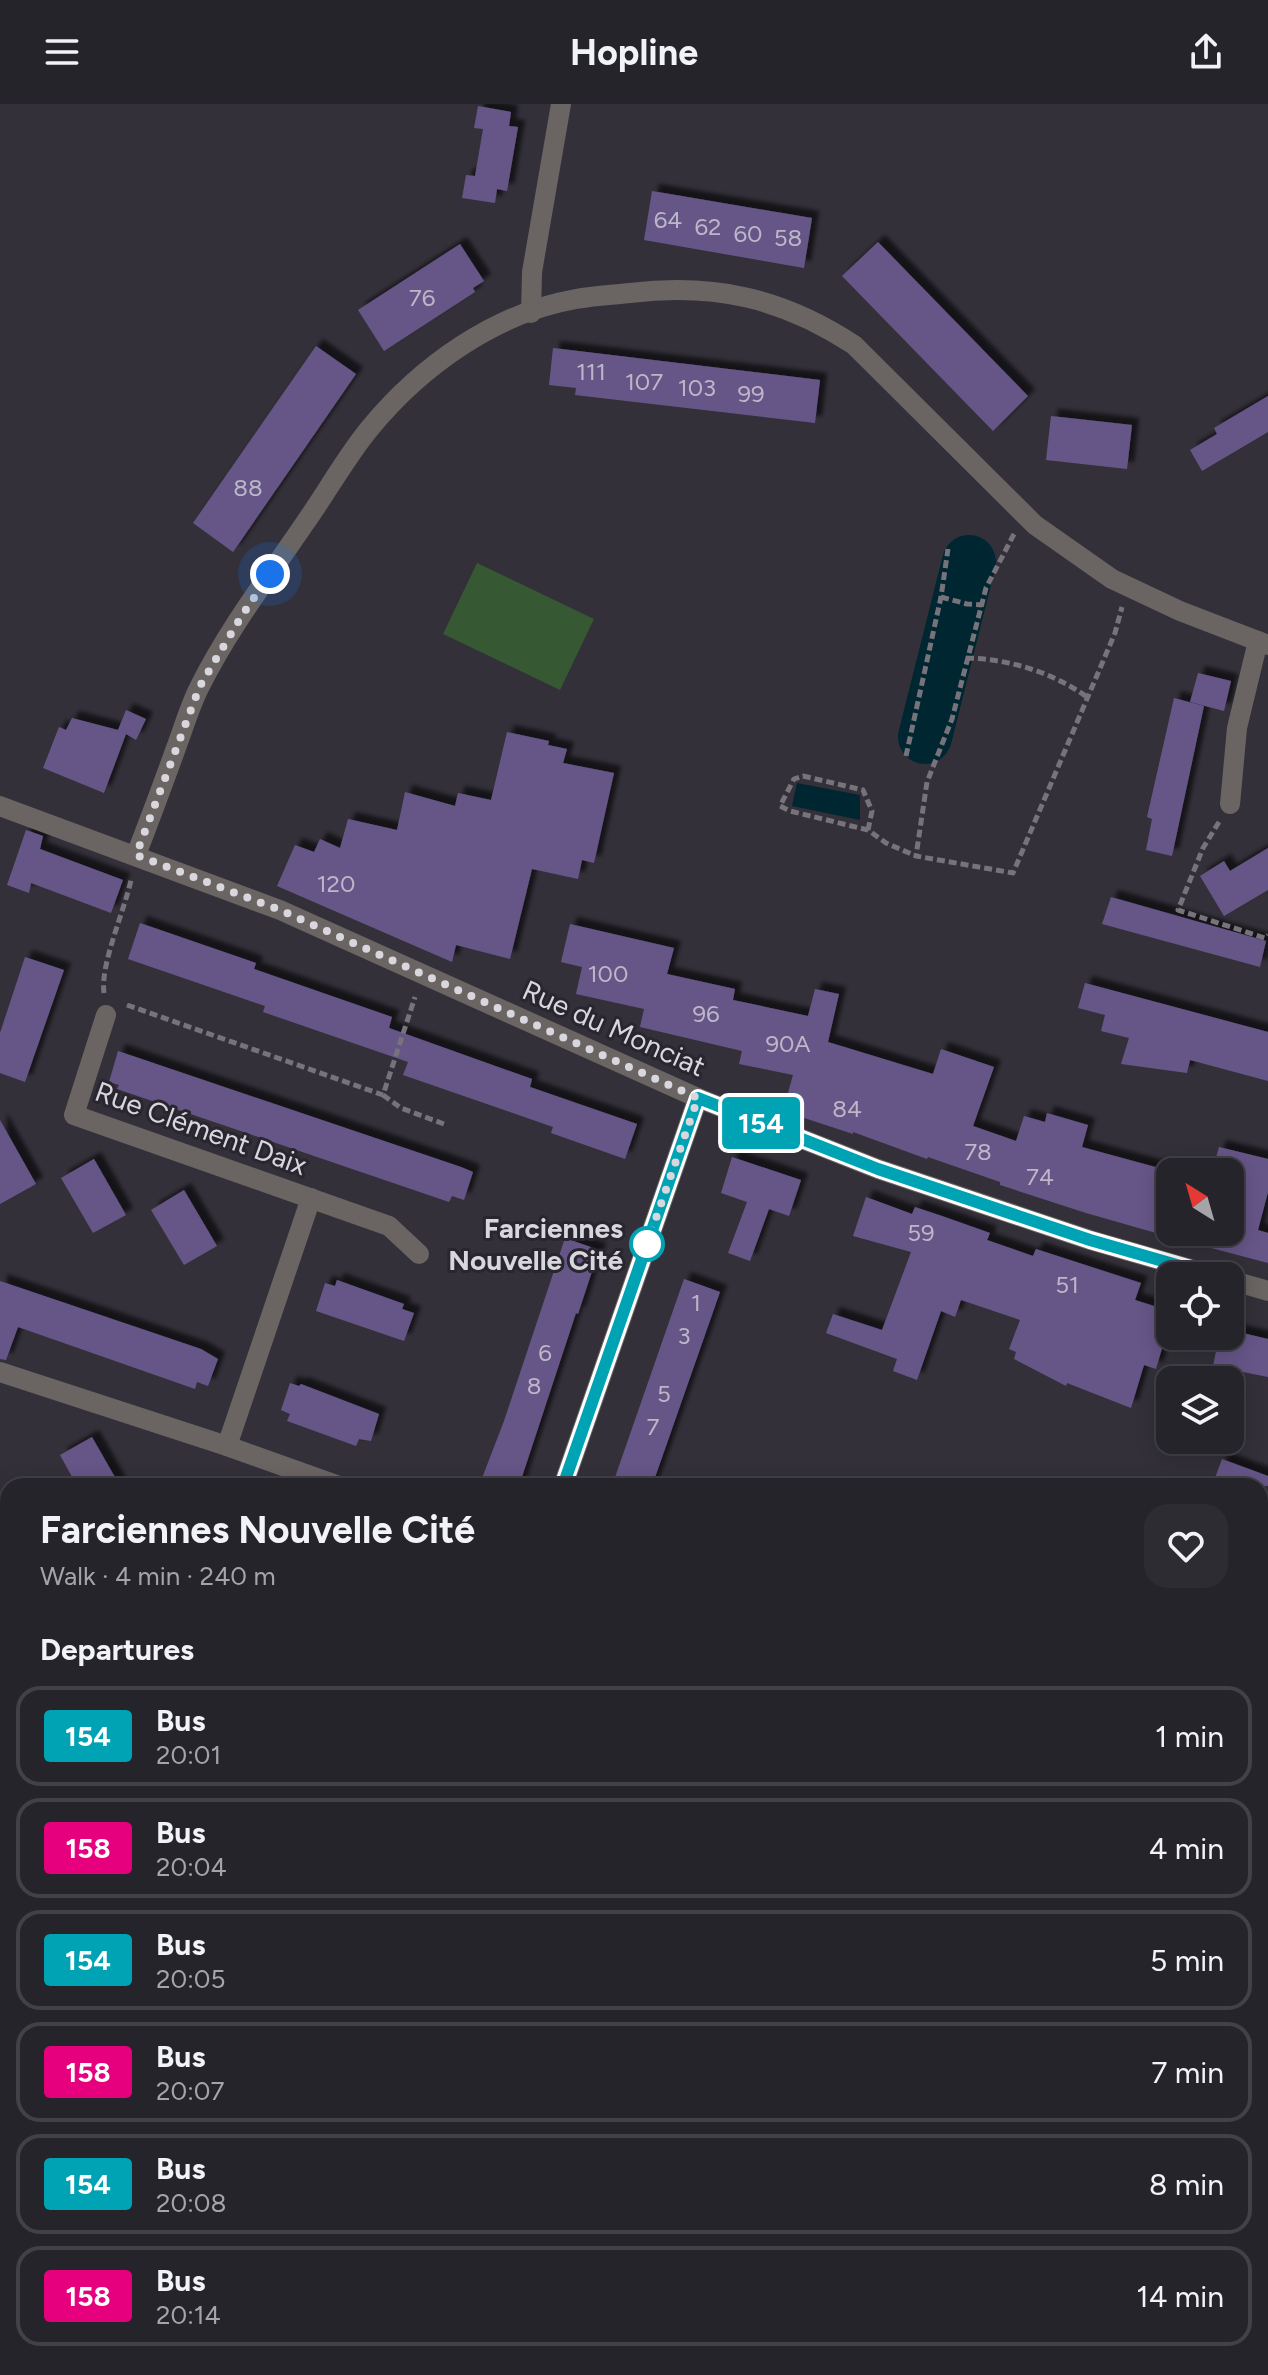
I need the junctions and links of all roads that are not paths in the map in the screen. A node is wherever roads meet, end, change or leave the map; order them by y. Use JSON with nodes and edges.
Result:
{"nodes":[{"id":1,"x":561,"y":104,"type":"edge"},
{"id":2,"x":531,"y":313,"type":"junction"},
{"id":3,"x":1263,"y":643,"type":"edge"},
{"id":4,"x":1230,"y":804,"type":"road end"},
{"id":5,"x":0,"y":806,"type":"edge"},
{"id":6,"x":136,"y":855,"type":"junction"},
{"id":7,"x":106,"y":1015,"type":"road end"},
{"id":8,"x":698,"y":1098,"type":"junction"},
{"id":9,"x":311,"y":1198,"type":"junction"},
{"id":10,"x":419,"y":1254,"type":"dead end"},
{"id":11,"x":1166,"y":1262,"type":"edge"},
{"id":12,"x":1244,"y":1284,"type":"edge"},
{"id":13,"x":1268,"y":1291,"type":"edge"},
{"id":14,"x":0,"y":1372,"type":"edge"},
{"id":15,"x":227,"y":1446,"type":"junction"},
{"id":16,"x":317,"y":1478,"type":"edge"},
{"id":17,"x":566,"y":1478,"type":"edge"}],
"edges":[{"from":1,"to":2,"type":"street"},
{"from":2,"to":3,"type":"street"},
{"from":2,"to":6,"type":"street"},
{"from":3,"to":4,"type":"street"},
{"from":5,"to":6,"type":"street","name":"Rue du Monciat"},
{"from":6,"to":8,"type":"street","name":"Rue du Monciat"},
{"from":7,"to":9,"type":"street","name":"Rue Clément Daix"},
{"from":8,"to":11,"type":"street","name":"Rue du Monciat"},
{"from":8,"to":17,"type":"street"},
{"from":9,"to":10,"type":"street","name":"Rue Clément Daix"},
{"from":9,"to":15,"type":"street","name":"Rue Clément Daix"},
{"from":12,"to":13,"type":"street"},
{"from":14,"to":15,"type":"street"},
{"from":15,"to":16,"type":"street"}]}
